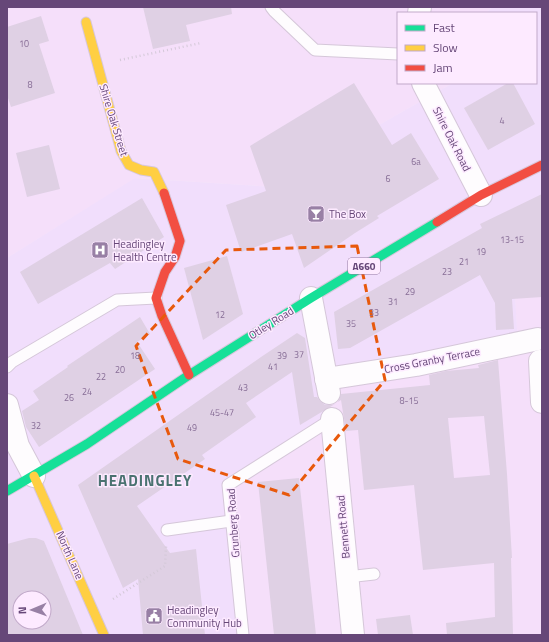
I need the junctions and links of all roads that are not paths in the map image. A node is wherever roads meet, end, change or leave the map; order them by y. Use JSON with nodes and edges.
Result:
{"nodes":[{"id":1,"x":271,"y":7,"type":"edge"},
{"id":2,"x":86,"y":22,"type":"dead end"},
{"id":3,"x":397,"y":54,"type":"edge"},
{"id":4,"x":424,"y":84,"type":"edge"},
{"id":5,"x":542,"y":165,"type":"edge"},
{"id":6,"x":481,"y":195,"type":"junction"},
{"id":7,"x":156,"y":298,"type":"junction"},
{"id":8,"x":311,"y":298,"type":"junction"},
{"id":9,"x":7,"y":366,"type":"edge"},
{"id":10,"x":189,"y":375,"type":"junction"},
{"id":11,"x":542,"y":391,"type":"edge"},
{"id":12,"x":7,"y":405,"type":"edge"},
{"id":13,"x":332,"y":419,"type":"joint"},
{"id":14,"x":34,"y":476,"type":"junction"},
{"id":15,"x":7,"y":491,"type":"edge"},
{"id":16,"x":231,"y":521,"type":"junction"},
{"id":17,"x":167,"y":530,"type":"road end"},
{"id":18,"x":374,"y":574,"type":"dead end"},
{"id":19,"x":347,"y":577,"type":"junction"},
{"id":20,"x":104,"y":635,"type":"edge"},
{"id":21,"x":243,"y":635,"type":"edge"},
{"id":22,"x":353,"y":635,"type":"edge"}],
"edges":[{"from":1,"to":3,"type":"lane"},
{"from":2,"to":7,"type":"main road","name":"Shire Oak Street"},
{"from":4,"to":6,"type":"street","name":"Shire Oak Road"},
{"from":5,"to":6,"type":"main road","name":"Otley Road","number":"A660"},
{"from":6,"to":8,"type":"main road","name":"Otley Road","number":"A660"},
{"from":7,"to":9,"type":"lane"},
{"from":7,"to":10,"type":"main road"},
{"from":8,"to":10,"type":"main road","name":"Otley Road","number":"A660"},
{"from":8,"to":11,"type":"street","name":"Cross Granby Terrace"},
{"from":10,"to":14,"type":"main road","name":"Otley Road","number":"A660"},
{"from":12,"to":14,"type":"street"},
{"from":13,"to":16,"type":"lane","name":"Grunberg Road"},
{"from":13,"to":19,"type":"street","name":"Bennett Road"},
{"from":14,"to":15,"type":"main road","name":"Otley Road","number":"A660"},
{"from":14,"to":20,"type":"main road","name":"North Lane"},
{"from":16,"to":17,"type":"lane"},
{"from":16,"to":21,"type":"lane","name":"Grunberg Road"},
{"from":18,"to":19,"type":"lane"},
{"from":19,"to":22,"type":"street","name":"Bennett Road"}]}
